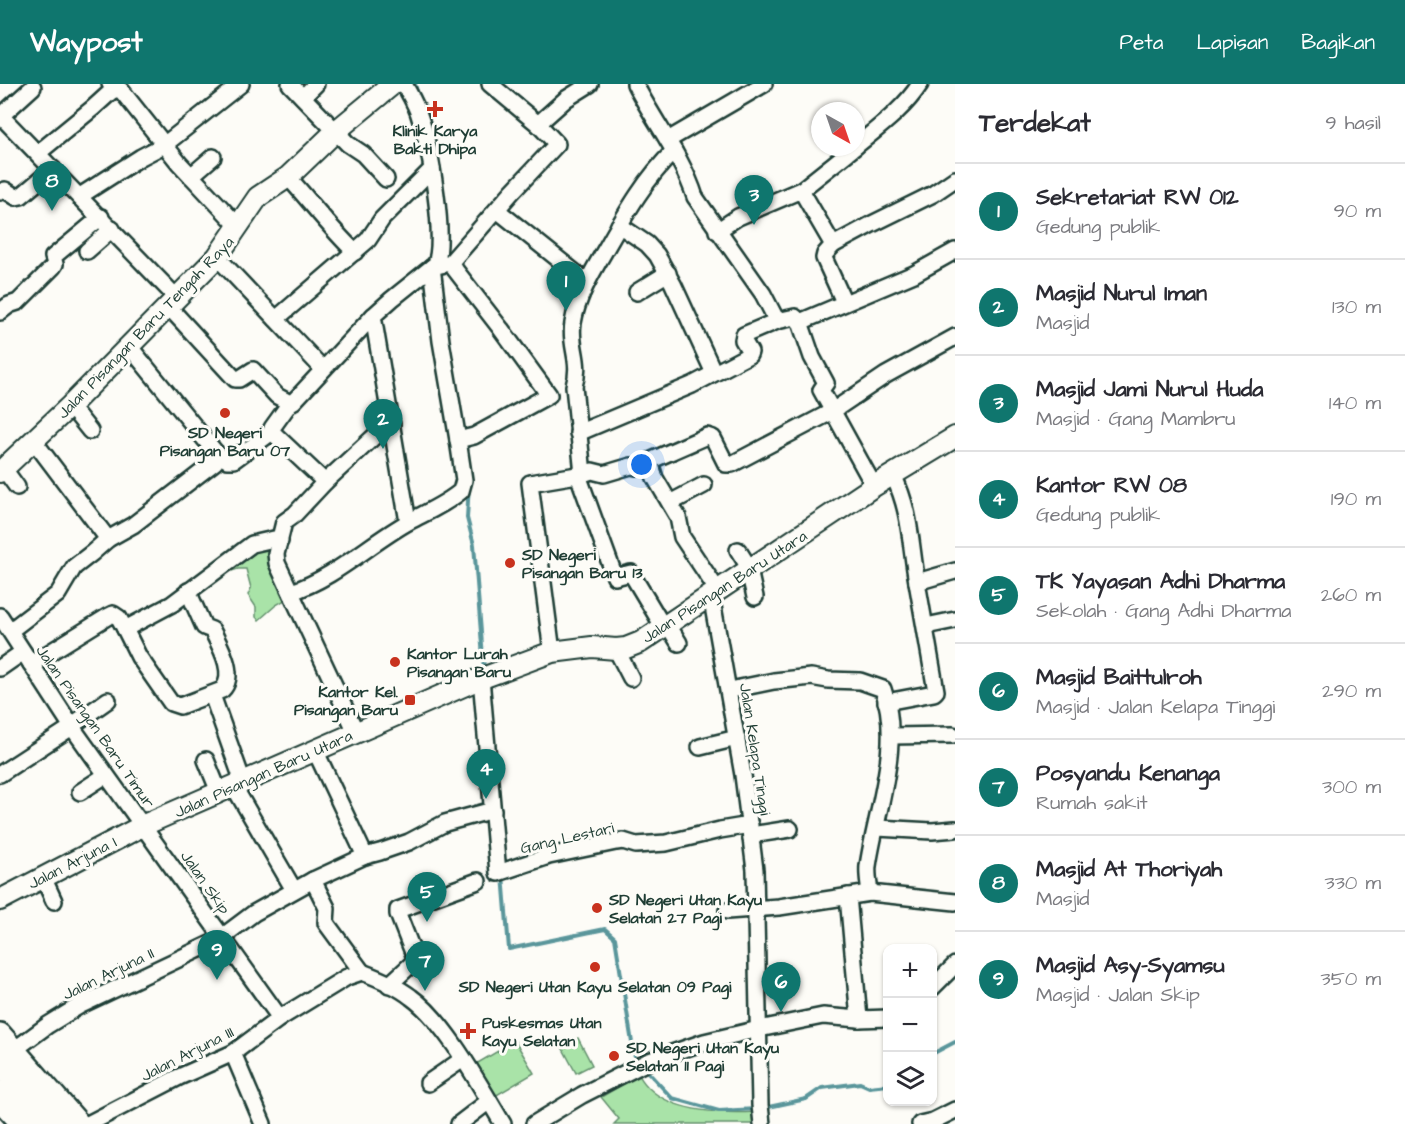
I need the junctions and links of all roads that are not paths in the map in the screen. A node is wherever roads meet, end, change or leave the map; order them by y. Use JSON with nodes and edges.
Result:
{"nodes":[{"id":1,"x":241,"y":84,"type":"edge"},
{"id":2,"x":290,"y":84,"type":"edge"},
{"id":3,"x":316,"y":84,"type":"edge"},
{"id":4,"x":393,"y":84,"type":"edge"},
{"id":5,"x":404,"y":84,"type":"edge"},
{"id":6,"x":490,"y":84,"type":"edge"},
{"id":7,"x":590,"y":84,"type":"edge"},
{"id":8,"x":635,"y":84,"type":"edge"},
{"id":9,"x":764,"y":84,"type":"edge"},
{"id":10,"x":920,"y":84,"type":"edge"},
{"id":11,"x":33,"y":87,"type":"dead end"},
{"id":12,"x":118,"y":87,"type":"edge"},
{"id":13,"x":303,"y":97,"type":"junction"},
{"id":14,"x":1,"y":116,"type":"edge"},
{"id":15,"x":538,"y":124,"type":"junction"},
{"id":16,"x":336,"y":131,"type":"junction"},
{"id":17,"x":865,"y":138,"type":"edge"},
{"id":18,"x":164,"y":145,"type":"junction"},
{"id":19,"x":671,"y":146,"type":"junction"},
{"id":20,"x":38,"y":153,"type":"junction"},
{"id":21,"x":843,"y":156,"type":"edge"},
{"id":22,"x":213,"y":158,"type":"dead end"},
{"id":23,"x":53,"y":170,"type":"junction"},
{"id":24,"x":432,"y":170,"type":"junction"},
{"id":25,"x":191,"y":176,"type":"junction"},
{"id":26,"x":288,"y":177,"type":"junction"},
{"id":27,"x":386,"y":179,"type":"dead end"},
{"id":28,"x":955,"y":179,"type":"edge"},
{"id":29,"x":801,"y":190,"type":"junction"},
{"id":30,"x":0,"y":192,"type":"edge"},
{"id":31,"x":80,"y":196,"type":"junction"},
{"id":32,"x":497,"y":210,"type":"junction"},
{"id":33,"x":101,"y":217,"type":"junction"},
{"id":34,"x":619,"y":225,"type":"junction"},
{"id":35,"x":239,"y":227,"type":"junction"},
{"id":36,"x":112,"y":229,"type":"junction"},
{"id":37,"x":717,"y":231,"type":"junction"},
{"id":38,"x":833,"y":245,"type":"junction"},
{"id":39,"x":87,"y":251,"type":"dead end"},
{"id":40,"x":955,"y":251,"type":"edge"},
{"id":41,"x":354,"y":252,"type":"junction"},
{"id":42,"x":217,"y":257,"type":"junction"},
{"id":43,"x":440,"y":266,"type":"junction"},
{"id":44,"x":668,"y":273,"type":"junction"},
{"id":45,"x":587,"y":282,"type":"junction"},
{"id":46,"x":637,"y":292,"type":"dead end"},
{"id":47,"x":172,"y":301,"type":"junction"},
{"id":48,"x":844,"y":302,"type":"junction"},
{"id":49,"x":0,"y":312,"type":"edge"},
{"id":50,"x":373,"y":316,"type":"junction"},
{"id":51,"x":276,"y":319,"type":"junction"},
{"id":52,"x":777,"y":321,"type":"junction"},
{"id":53,"x":800,"y":322,"type":"junction"},
{"id":54,"x":955,"y":337,"type":"edge"},
{"id":55,"x":129,"y":346,"type":"junction"},
{"id":56,"x":323,"y":369,"type":"junction"},
{"id":57,"x":714,"y":373,"type":"junction"},
{"id":58,"x":574,"y":386,"type":"junction"},
{"id":59,"x":549,"y":392,"type":"junction"},
{"id":60,"x":290,"y":403,"type":"junction"},
{"id":61,"x":70,"y":406,"type":"junction"},
{"id":62,"x":831,"y":412,"type":"junction"},
{"id":63,"x":392,"y":424,"type":"junction"},
{"id":64,"x":90,"y":431,"type":"dead end"},
{"id":65,"x":272,"y":432,"type":"junction"},
{"id":66,"x":578,"y":433,"type":"junction"},
{"id":67,"x":955,"y":437,"type":"edge"},
{"id":68,"x":464,"y":438,"type":"junction"},
{"id":69,"x":34,"y":441,"type":"junction"},
{"id":70,"x":216,"y":453,"type":"junction"},
{"id":71,"x":650,"y":462,"type":"junction"},
{"id":72,"x":2,"y":471,"type":"edge"},
{"id":73,"x":580,"y":474,"type":"junction"},
{"id":74,"x":893,"y":475,"type":"junction"},
{"id":75,"x":325,"y":482,"type":"junction"},
{"id":76,"x":704,"y":485,"type":"dead end"},
{"id":77,"x":874,"y":486,"type":"junction"},
{"id":78,"x":17,"y":487,"type":"dead end"},
{"id":79,"x":670,"y":503,"type":"junction"},
{"id":80,"x":408,"y":522,"type":"junction"},
{"id":81,"x":108,"y":539,"type":"junction"},
{"id":82,"x":280,"y":541,"type":"junction"},
{"id":83,"x":738,"y":550,"type":"dead end"},
{"id":84,"x":749,"y":570,"type":"junction"},
{"id":85,"x":955,"y":571,"type":"edge"},
{"id":86,"x":916,"y":582,"type":"junction"},
{"id":87,"x":188,"y":591,"type":"junction"},
{"id":88,"x":291,"y":592,"type":"junction"},
{"id":89,"x":715,"y":593,"type":"junction"},
{"id":90,"x":755,"y":597,"type":"dead end"},
{"id":91,"x":0,"y":616,"type":"edge"},
{"id":92,"x":955,"y":620,"type":"edge"},
{"id":93,"x":666,"y":626,"type":"junction"},
{"id":94,"x":926,"y":626,"type":"junction"},
{"id":95,"x":125,"y":629,"type":"junction"},
{"id":96,"x":10,"y":630,"type":"junction"},
{"id":97,"x":678,"y":643,"type":"dead end"},
{"id":98,"x":616,"y":649,"type":"junction"},
{"id":99,"x":552,"y":652,"type":"junction"},
{"id":100,"x":27,"y":658,"type":"junction"},
{"id":101,"x":0,"y":668,"type":"edge"},
{"id":102,"x":486,"y":677,"type":"junction"},
{"id":103,"x":631,"y":678,"type":"dead end"},
{"id":104,"x":729,"y":690,"type":"junction"},
{"id":105,"x":212,"y":695,"type":"junction"},
{"id":106,"x":885,"y":695,"type":"junction"},
{"id":107,"x":108,"y":700,"type":"dead end"},
{"id":108,"x":71,"y":726,"type":"junction"},
{"id":109,"x":356,"y":732,"type":"junction"},
{"id":110,"x":953,"y":735,"type":"dead end"},
{"id":111,"x":891,"y":736,"type":"junction"},
{"id":112,"x":737,"y":738,"type":"junction"},
{"id":113,"x":700,"y":747,"type":"dead end"},
{"id":114,"x":315,"y":750,"type":"junction"},
{"id":115,"x":206,"y":760,"type":"dead end"},
{"id":116,"x":0,"y":774,"type":"edge"},
{"id":117,"x":106,"y":775,"type":"junction"},
{"id":118,"x":232,"y":786,"type":"junction"},
{"id":119,"x":80,"y":792,"type":"dead end"},
{"id":120,"x":493,"y":810,"type":"junction"},
{"id":121,"x":144,"y":825,"type":"junction"},
{"id":122,"x":877,"y":828,"type":"junction"},
{"id":123,"x":790,"y":829,"type":"dead end"},
{"id":124,"x":955,"y":829,"type":"edge"},
{"id":125,"x":750,"y":830,"type":"junction"},
{"id":126,"x":365,"y":856,"type":"junction"},
{"id":127,"x":43,"y":877,"type":"junction"},
{"id":128,"x":313,"y":880,"type":"junction"},
{"id":129,"x":478,"y":881,"type":"dead end"},
{"id":130,"x":294,"y":890,"type":"junction"},
{"id":131,"x":870,"y":893,"type":"junction"},
{"id":132,"x":848,"y":896,"type":"junction"},
{"id":133,"x":0,"y":900,"type":"edge"},
{"id":134,"x":54,"y":901,"type":"dead end"},
{"id":135,"x":955,"y":902,"type":"edge"},
{"id":136,"x":757,"y":909,"type":"junction"},
{"id":137,"x":728,"y":911,"type":"dead end"},
{"id":138,"x":222,"y":937,"type":"junction"},
{"id":139,"x":362,"y":972,"type":"junction"},
{"id":140,"x":953,"y":973,"type":"edge"},
{"id":141,"x":389,"y":985,"type":"junction"},
{"id":142,"x":937,"y":985,"type":"edge"},
{"id":143,"x":280,"y":1018,"type":"junction"},
{"id":144,"x":883,"y":1018,"type":"edge"},
{"id":145,"x":859,"y":1019,"type":"junction"},
{"id":146,"x":759,"y":1029,"type":"junction"},
{"id":147,"x":5,"y":1047,"type":"edge"},
{"id":148,"x":233,"y":1053,"type":"junction"},
{"id":149,"x":463,"y":1059,"type":"junction"},
{"id":150,"x":428,"y":1083,"type":"dead end"},
{"id":151,"x":0,"y":1095,"type":"edge"},
{"id":152,"x":489,"y":1101,"type":"junction"},
{"id":153,"x":955,"y":1110,"type":"edge"},
{"id":154,"x":761,"y":1113,"type":"edge"},
{"id":155,"x":27,"y":1124,"type":"edge"},
{"id":156,"x":55,"y":1124,"type":"edge"},
{"id":157,"x":79,"y":1124,"type":"edge"},
{"id":158,"x":88,"y":1124,"type":"edge"},
{"id":159,"x":262,"y":1124,"type":"edge"},
{"id":160,"x":459,"y":1124,"type":"edge"},
{"id":161,"x":503,"y":1124,"type":"edge"},
{"id":162,"x":534,"y":1124,"type":"edge"},
{"id":163,"x":920,"y":1124,"type":"edge"}],
"edges":[{"from":1,"to":18,"type":"street"},
{"from":2,"to":13,"type":"street"},
{"from":3,"to":13,"type":"street"},
{"from":4,"to":16,"type":"street","name":"Jalan Pisangan Baru Tengah Raya"},
{"from":5,"to":24,"type":"street"},
{"from":6,"to":15,"type":"street"},
{"from":7,"to":15,"type":"street"},
{"from":8,"to":19,"type":"street"},
{"from":9,"to":19,"type":"street"},
{"from":10,"to":17,"type":"street"},
{"from":11,"to":14,"type":"street"},
{"from":12,"to":18,"type":"street"},
{"from":12,"to":20,"type":"street"},
{"from":13,"to":16,"type":"street"},
{"from":14,"to":20,"type":"street"},
{"from":15,"to":32,"type":"street"},
{"from":16,"to":26,"type":"street","name":"Jalan Pisangan Baru Tengah Raya"},
{"from":16,"to":27,"type":"street"},
{"from":18,"to":25,"type":"street"},
{"from":18,"to":31,"type":"street"},
{"from":19,"to":34,"type":"street"},
{"from":19,"to":37,"type":"street"},
{"from":20,"to":23,"type":"street"},
{"from":21,"to":29,"type":"street"},
{"from":22,"to":25,"type":"street"},
{"from":23,"to":30,"type":"street"},
{"from":23,"to":31,"type":"street"},
{"from":24,"to":41,"type":"street"},
{"from":24,"to":43,"type":"street"},
{"from":25,"to":35,"type":"street"},
{"from":26,"to":35,"type":"street","name":"Jalan Pisangan Baru Tengah Raya"},
{"from":26,"to":41,"type":"street"},
{"from":28,"to":38,"type":"street"},
{"from":29,"to":37,"type":"street"},
{"from":29,"to":38,"type":"street"},
{"from":31,"to":33,"type":"street"},
{"from":32,"to":43,"type":"street"},
{"from":32,"to":45,"type":"street"},
{"from":33,"to":36,"type":"street"},
{"from":33,"to":49,"type":"street"},
{"from":34,"to":44,"type":"street"},
{"from":34,"to":45,"type":"street"},
{"from":35,"to":42,"type":"street","name":"Jalan Pisangan Baru Tengah Raya"},
{"from":36,"to":39,"type":"street"},
{"from":36,"to":47,"type":"street"},
{"from":37,"to":52,"type":"street"},
{"from":38,"to":48,"type":"street"},
{"from":40,"to":48,"type":"street"},
{"from":41,"to":51,"type":"street"},
{"from":42,"to":47,"type":"street","name":"Jalan Pisangan Baru Tengah Raya"},
{"from":42,"to":51,"type":"street"},
{"from":43,"to":50,"type":"street"},
{"from":43,"to":59,"type":"street"},
{"from":43,"to":68,"type":"street"},
{"from":44,"to":46,"type":"street"},
{"from":44,"to":57,"type":"street"},
{"from":45,"to":58,"type":"street"},
{"from":47,"to":55,"type":"street","name":"Jalan Pisangan Baru Tengah Raya"},
{"from":47,"to":60,"type":"street"},
{"from":48,"to":53,"type":"street"},
{"from":50,"to":56,"type":"street"},
{"from":50,"to":63,"type":"street"},
{"from":51,"to":56,"type":"street"},
{"from":52,"to":53,"type":"street"},
{"from":52,"to":57,"type":"street"},
{"from":53,"to":62,"type":"street"},
{"from":54,"to":62,"type":"street"},
{"from":55,"to":61,"type":"street","name":"Jalan Pisangan Baru Tengah Raya"},
{"from":55,"to":70,"type":"street"},
{"from":56,"to":60,"type":"street"},
{"from":57,"to":66,"type":"street"},
{"from":58,"to":59,"type":"street"},
{"from":58,"to":66,"type":"street"},
{"from":59,"to":68,"type":"street"},
{"from":60,"to":65,"type":"street"},
{"from":61,"to":64,"type":"street"},
{"from":61,"to":69,"type":"street","name":"Jalan Pisangan Baru Tengah Raya"},
{"from":62,"to":71,"type":"street"},
{"from":62,"to":77,"type":"street"},
{"from":63,"to":75,"type":"street"},
{"from":63,"to":80,"type":"street"},
{"from":65,"to":70,"type":"street"},
{"from":65,"to":75,"type":"street"},
{"from":66,"to":73,"type":"street"},
{"from":67,"to":74,"type":"street","name":"Jalan Pisangan Baru Utara"},
{"from":68,"to":80,"type":"street"},
{"from":69,"to":72,"type":"street","name":"Jalan Pisangan Baru Tengah Raya"},
{"from":69,"to":81,"type":"street"},
{"from":70,"to":81,"type":"street"},
{"from":71,"to":73,"type":"street"},
{"from":71,"to":79,"type":"street"},
{"from":72,"to":78,"type":"street"},
{"from":73,"to":93,"type":"street"},
{"from":73,"to":99,"type":"street"},
{"from":74,"to":77,"type":"street","name":"Jalan Pisangan Baru Utara"},
{"from":74,"to":86,"type":"street"},
{"from":75,"to":82,"type":"street"},
{"from":76,"to":79,"type":"street"},
{"from":77,"to":84,"type":"street","name":"Jalan Pisangan Baru Utara"},
{"from":79,"to":89,"type":"street"},
{"from":80,"to":88,"type":"street"},
{"from":81,"to":96,"type":"street"},
{"from":82,"to":87,"type":"street"},
{"from":82,"to":88,"type":"street"},
{"from":83,"to":84,"type":"street"},
{"from":84,"to":89,"type":"street","name":"Jalan Pisangan Baru Utara"},
{"from":84,"to":90,"type":"street"},
{"from":85,"to":86,"type":"street"},
{"from":86,"to":94,"type":"street"},
{"from":87,"to":95,"type":"street"},
{"from":87,"to":105,"type":"street"},
{"from":88,"to":109,"type":"street"},
{"from":89,"to":93,"type":"street","name":"Jalan Pisangan Baru Utara"},
{"from":89,"to":104,"type":"street","name":"Jalan Kelapa Tinggi"},
{"from":91,"to":96,"type":"street","name":"Jalan Pisangan Baru Timur"},
{"from":92,"to":94,"type":"street"},
{"from":93,"to":97,"type":"street"},
{"from":93,"to":98,"type":"street","name":"Jalan Pisangan Baru Utara"},
{"from":94,"to":106,"type":"street"},
{"from":95,"to":100,"type":"street"},
{"from":95,"to":105,"type":"street"},
{"from":96,"to":100,"type":"street","name":"Jalan Pisangan Baru Timur"},
{"from":98,"to":99,"type":"street","name":"Jalan Pisangan Baru Utara"},
{"from":98,"to":103,"type":"street"},
{"from":99,"to":102,"type":"street","name":"Jalan Pisangan Baru Utara"},
{"from":100,"to":101,"type":"street"},
{"from":100,"to":108,"type":"street","name":"Jalan Pisangan Baru Timur"},
{"from":102,"to":109,"type":"street","name":"Jalan Pisangan Baru Utara"},
{"from":102,"to":120,"type":"street"},
{"from":104,"to":106,"type":"street"},
{"from":104,"to":112,"type":"street","name":"Jalan Kelapa Tinggi"},
{"from":105,"to":118,"type":"street"},
{"from":106,"to":111,"type":"street"},
{"from":107,"to":108,"type":"street"},
{"from":108,"to":116,"type":"street"},
{"from":108,"to":117,"type":"street","name":"Jalan Pisangan Baru Timur"},
{"from":109,"to":114,"type":"street","name":"Jalan Pisangan Baru Utara"},
{"from":110,"to":111,"type":"street"},
{"from":111,"to":122,"type":"street"},
{"from":112,"to":113,"type":"street"},
{"from":112,"to":125,"type":"street","name":"Jalan Kelapa Tinggi"},
{"from":114,"to":118,"type":"street","name":"Jalan Pisangan Baru Utara"},
{"from":114,"to":126,"type":"street"},
{"from":115,"to":118,"type":"street"},
{"from":117,"to":119,"type":"street"},
{"from":117,"to":121,"type":"street","name":"Jalan Pisangan Baru Timur"},
{"from":118,"to":121,"type":"street","name":"Jalan Pisangan Baru Utara"},
{"from":118,"to":130,"type":"street"},
{"from":120,"to":125,"type":"street","name":"Gang Lestari"},
{"from":120,"to":126,"type":"street","name":"Jalan Arjuna II"},
{"from":121,"to":127,"type":"street","name":"Jalan Arjuna I"},
{"from":121,"to":138,"type":"street","name":"Jalan Skip"},
{"from":122,"to":124,"type":"street"},
{"from":122,"to":131,"type":"street"},
{"from":123,"to":125,"type":"street","name":"Gang Lestari"},
{"from":125,"to":136,"type":"street","name":"Jalan Kelapa Tinggi"},
{"from":126,"to":128,"type":"street","name":"Jalan Arjuna II"},
{"from":127,"to":133,"type":"street","name":"Jalan Arjuna I"},
{"from":127,"to":134,"type":"street"},
{"from":128,"to":130,"type":"street","name":"Jalan Arjuna II"},
{"from":128,"to":139,"type":"street"},
{"from":129,"to":141,"type":"street"},
{"from":130,"to":138,"type":"street","name":"Jalan Arjuna II"},
{"from":131,"to":132,"type":"street"},
{"from":131,"to":135,"type":"street"},
{"from":132,"to":136,"type":"street"},
{"from":132,"to":145,"type":"street"},
{"from":136,"to":137,"type":"street"},
{"from":136,"to":146,"type":"street","name":"Jalan Kelapa Tinggi"},
{"from":138,"to":143,"type":"street","name":"Jalan Skip"},
{"from":138,"to":147,"type":"street","name":"Jalan Arjuna II"},
{"from":139,"to":141,"type":"street"},
{"from":139,"to":143,"type":"street","name":"Jalan Arjuna III"},
{"from":140,"to":142,"type":"street"},
{"from":141,"to":149,"type":"street"},
{"from":143,"to":148,"type":"street","name":"Jalan Arjuna III"},
{"from":144,"to":145,"type":"street"},
{"from":145,"to":146,"type":"street"},
{"from":146,"to":154,"type":"street","name":"Jalan Kelapa Tinggi"},
{"from":146,"to":162,"type":"street"},
{"from":147,"to":156,"type":"highway"},
{"from":147,"to":157,"type":"main road"},
{"from":148,"to":158,"type":"street","name":"Jalan Arjuna III"},
{"from":148,"to":159,"type":"street"},
{"from":149,"to":150,"type":"street"},
{"from":149,"to":152,"type":"street"},
{"from":151,"to":155,"type":"highway"},
{"from":152,"to":160,"type":"street"},
{"from":152,"to":161,"type":"street"},
{"from":153,"to":163,"type":"street"}]}
